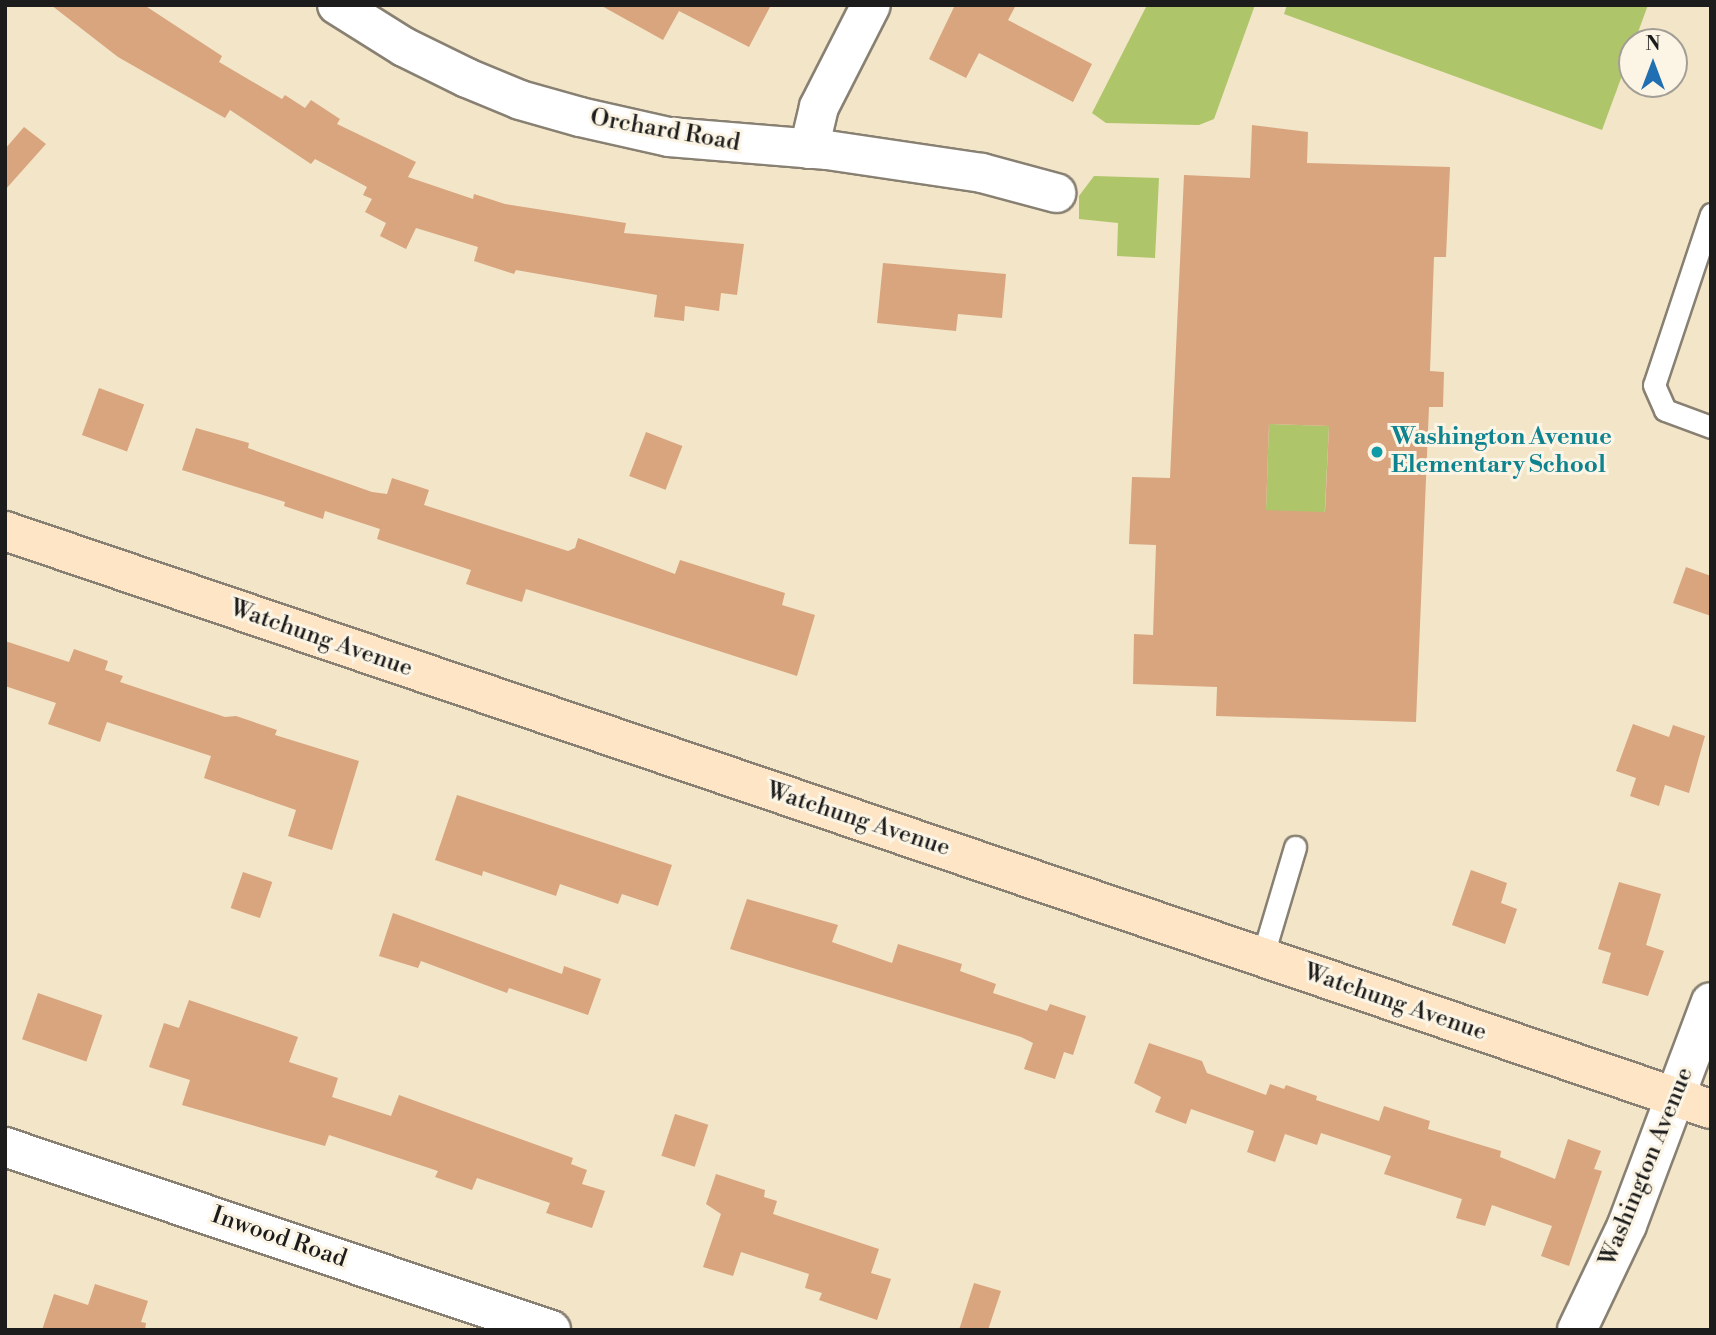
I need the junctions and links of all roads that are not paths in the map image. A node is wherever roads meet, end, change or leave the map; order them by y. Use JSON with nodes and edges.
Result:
{"nodes":[{"id":1,"x":337,"y":5,"type":"edge"},
{"id":2,"x":872,"y":5,"type":"edge"},
{"id":3,"x":809,"y":149,"type":"junction"},
{"id":4,"x":1056,"y":193,"type":"dead end"},
{"id":5,"x":1711,"y":214,"type":"edge"},
{"id":6,"x":1711,"y":427,"type":"edge"},
{"id":7,"x":5,"y":531,"type":"edge"},
{"id":8,"x":1295,"y":847,"type":"dead end"},
{"id":9,"x":1262,"y":958,"type":"junction"},
{"id":10,"x":1711,"y":1002,"type":"edge"},
{"id":11,"x":1694,"y":1104,"type":"edge"},
{"id":12,"x":5,"y":1147,"type":"edge"},
{"id":13,"x":551,"y":1330,"type":"edge"},
{"id":14,"x":1577,"y":1330,"type":"edge"}],
"edges":[{"from":1,"to":3,"type":"street","name":"Orchard Road"},
{"from":2,"to":3,"type":"street"},
{"from":3,"to":4,"type":"street","name":"Orchard Road"},
{"from":5,"to":6,"type":"lane"},
{"from":7,"to":9,"type":"main road","name":"Watchung Avenue"},
{"from":8,"to":9,"type":"lane"},
{"from":9,"to":11,"type":"main road","name":"Watchung Avenue"},
{"from":10,"to":11,"type":"street","name":"Washington Avenue"},
{"from":11,"to":14,"type":"street","name":"Washington Avenue"},
{"from":12,"to":13,"type":"street","name":"Inwood Road"}]}
